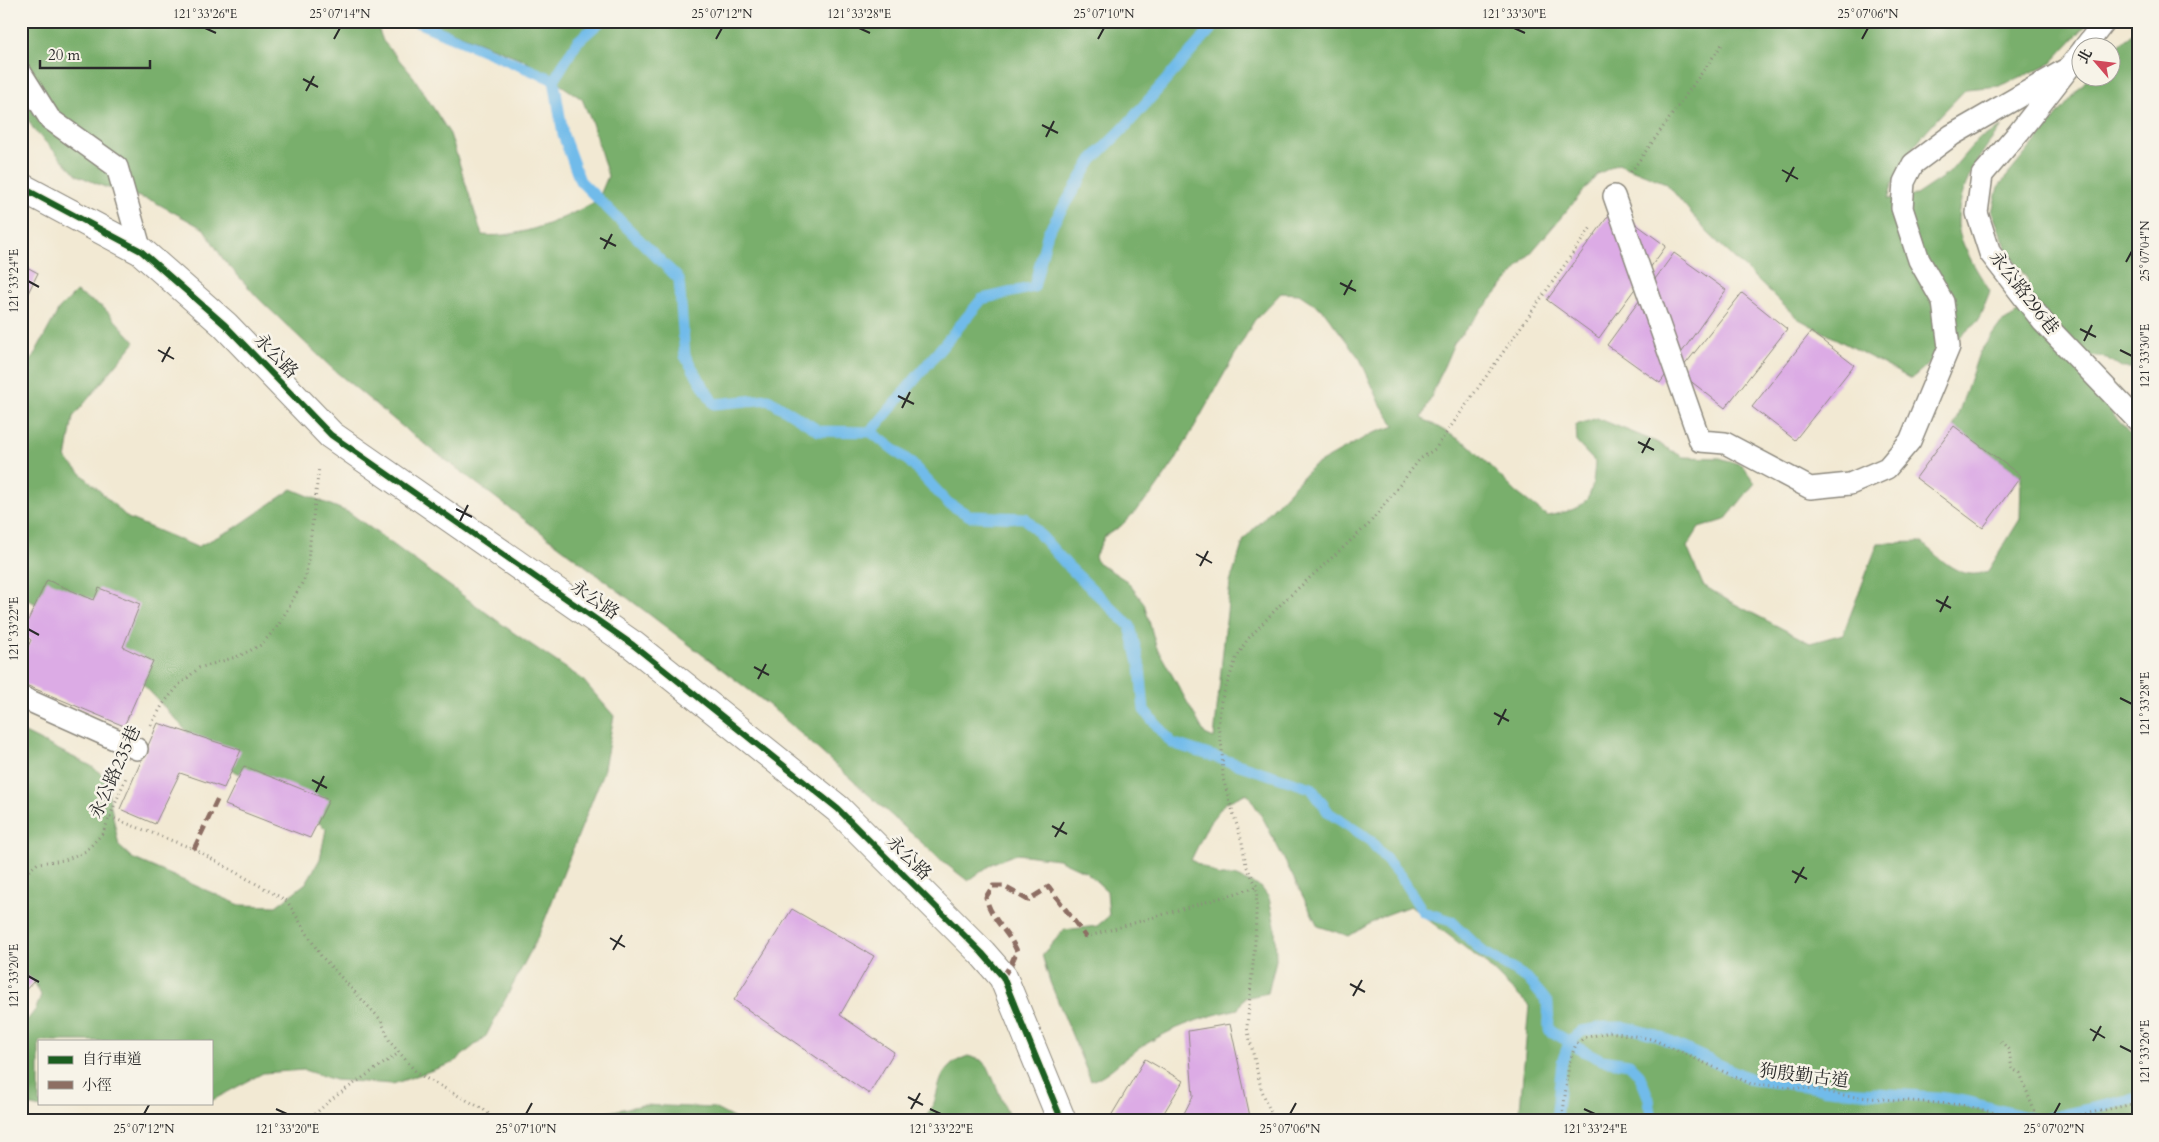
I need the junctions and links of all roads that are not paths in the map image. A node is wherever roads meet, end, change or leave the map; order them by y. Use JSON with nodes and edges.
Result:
{"nodes":[{"id":1,"x":2105,"y":21,"type":"edge"},
{"id":2,"x":2092,"y":38,"type":"edge"},
{"id":3,"x":2072,"y":61,"type":"edge"},
{"id":4,"x":2072,"y":64,"type":"edge"},
{"id":5,"x":21,"y":73,"type":"edge"},
{"id":6,"x":21,"y":187,"type":"edge"},
{"id":7,"x":1614,"y":196,"type":"road end"},
{"id":8,"x":141,"y":251,"type":"junction"},
{"id":9,"x":2138,"y":421,"type":"edge"},
{"id":10,"x":21,"y":696,"type":"edge"},
{"id":11,"x":137,"y":749,"type":"road end"},
{"id":12,"x":1062,"y":1121,"type":"edge"}],
"edges":[{"from":1,"to":2,"type":"lane"},
{"from":3,"to":7,"type":"lane"},
{"from":4,"to":9,"type":"lane","name":"永公路296巷"},
{"from":5,"to":8,"type":"lane"},
{"from":6,"to":8,"type":"street","name":"永公路"},
{"from":8,"to":12,"type":"street","name":"永公路"},
{"from":10,"to":11,"type":"lane"}]}
